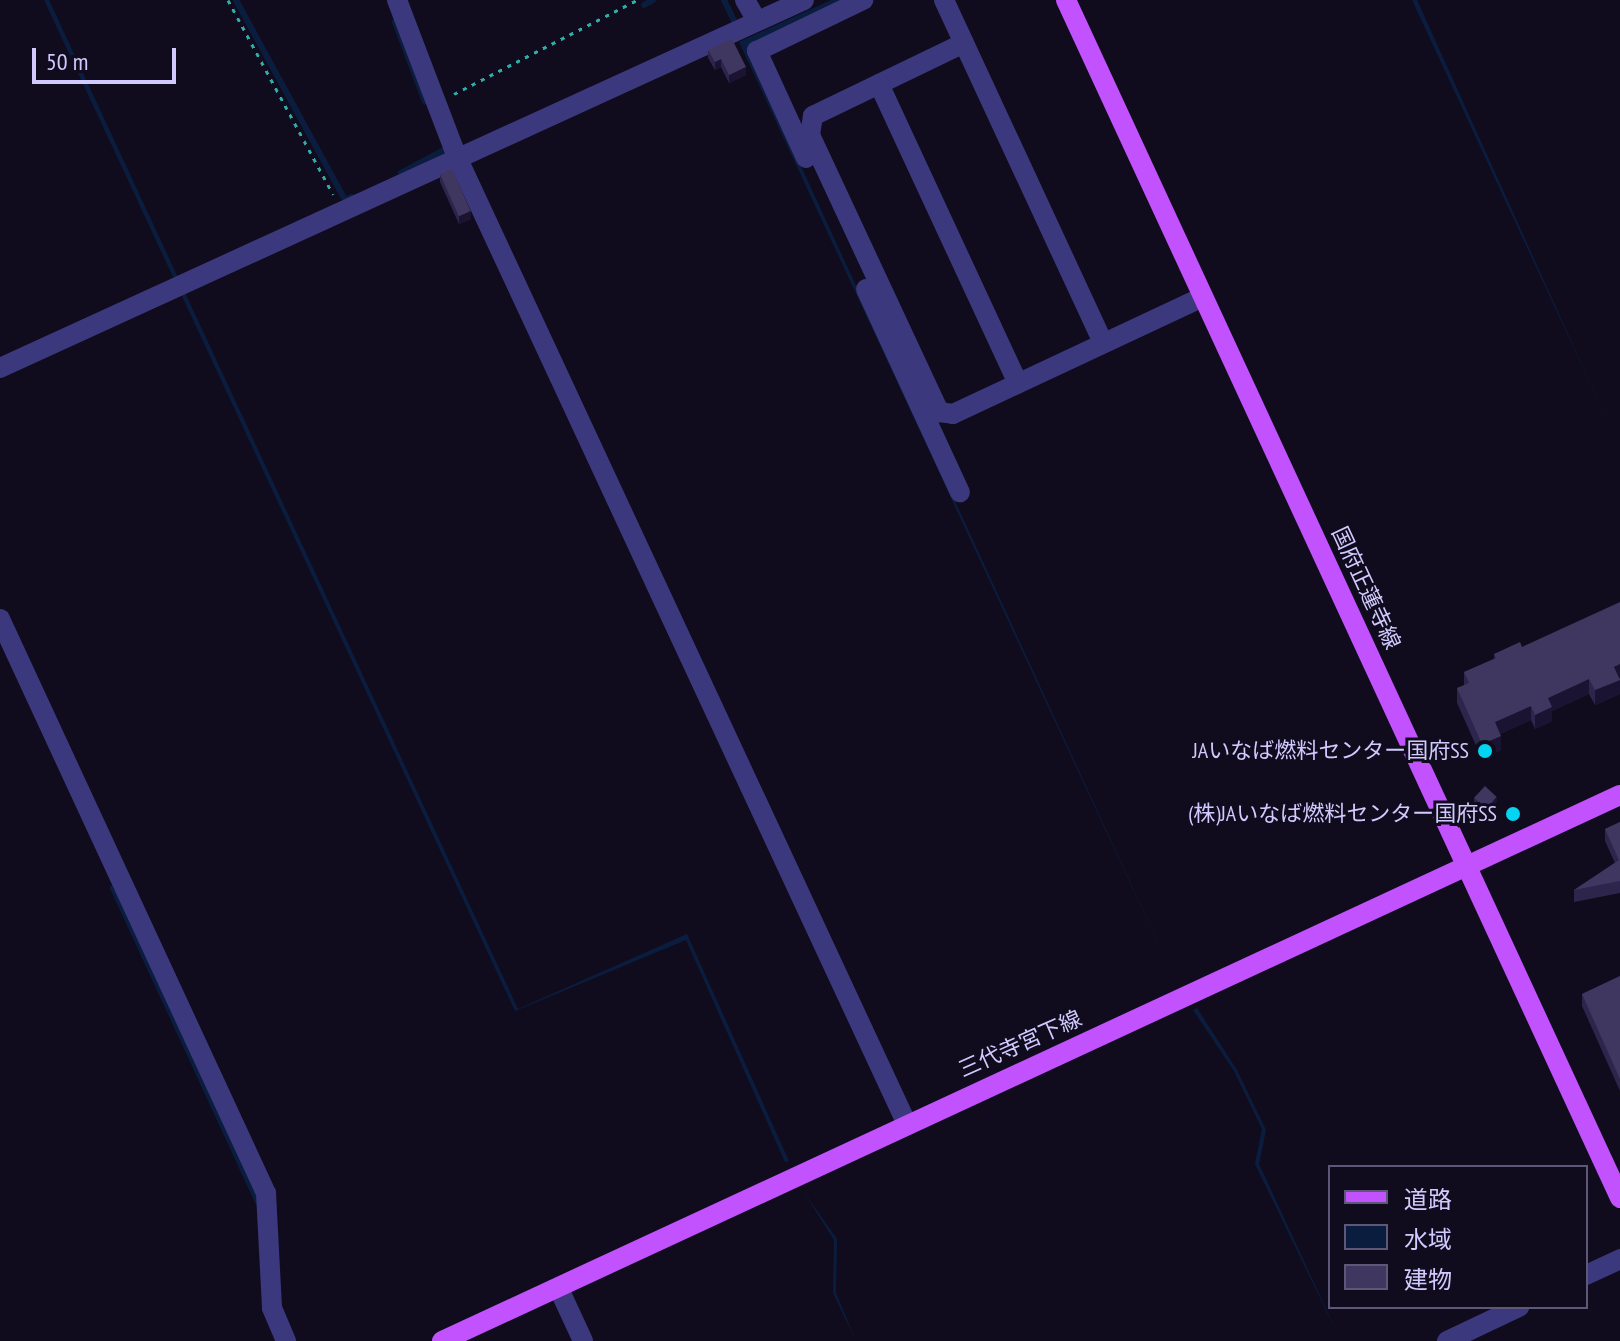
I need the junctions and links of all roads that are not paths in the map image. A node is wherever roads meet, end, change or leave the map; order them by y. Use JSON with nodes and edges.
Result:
{"nodes":[{"id":1,"x":397,"y":0,"type":"edge"},
{"id":2,"x":745,"y":0,"type":"edge"},
{"id":3,"x":804,"y":0,"type":"edge"},
{"id":4,"x":863,"y":0,"type":"edge"},
{"id":5,"x":944,"y":0,"type":"edge"},
{"id":6,"x":1066,"y":0,"type":"edge"},
{"id":7,"x":757,"y":21,"type":"junction"},
{"id":8,"x":964,"y":43,"type":"junction"},
{"id":9,"x":879,"y":84,"type":"junction"},
{"id":10,"x":457,"y":157,"type":"junction"},
{"id":11,"x":1203,"y":297,"type":"junction"},
{"id":12,"x":1103,"y":343,"type":"junction"},
{"id":13,"x":0,"y":368,"type":"edge"},
{"id":14,"x":1018,"y":383,"type":"junction"},
{"id":15,"x":960,"y":492,"type":"dead end"},
{"id":16,"x":0,"y":619,"type":"edge"},
{"id":17,"x":1620,"y":795,"type":"edge"},
{"id":18,"x":1470,"y":866,"type":"junction"},
{"id":19,"x":906,"y":1122,"type":"junction"},
{"id":20,"x":1620,"y":1198,"type":"edge"},
{"id":21,"x":1620,"y":1259,"type":"edge"},
{"id":22,"x":1588,"y":1274,"type":"edge"},
{"id":23,"x":559,"y":1289,"type":"junction"},
{"id":24,"x":1515,"y":1309,"type":"edge"},
{"id":25,"x":286,"y":1341,"type":"edge"},
{"id":26,"x":442,"y":1341,"type":"edge"},
{"id":27,"x":583,"y":1341,"type":"edge"},
{"id":28,"x":1447,"y":1341,"type":"edge"}],
"edges":[{"from":1,"to":10,"type":"street"},
{"from":2,"to":7,"type":"street"},
{"from":3,"to":7,"type":"street"},
{"from":4,"to":15,"type":"street"},
{"from":5,"to":8,"type":"street"},
{"from":6,"to":11,"type":"main road","name":"国府正蓮寺線"},
{"from":7,"to":10,"type":"street"},
{"from":8,"to":9,"type":"street"},
{"from":8,"to":12,"type":"street"},
{"from":9,"to":14,"type":"street"},
{"from":9,"to":14,"type":"street"},
{"from":10,"to":13,"type":"street"},
{"from":10,"to":19,"type":"street"},
{"from":11,"to":12,"type":"street"},
{"from":11,"to":18,"type":"main road","name":"国府正蓮寺線"},
{"from":12,"to":14,"type":"street"},
{"from":16,"to":25,"type":"street"},
{"from":17,"to":18,"type":"main road","name":"三代寺宮下線"},
{"from":18,"to":19,"type":"main road","name":"三代寺宮下線"},
{"from":18,"to":20,"type":"main road","name":"国府正蓮寺線"},
{"from":19,"to":23,"type":"main road","name":"三代寺宮下線"},
{"from":21,"to":22,"type":"street"},
{"from":23,"to":26,"type":"main road","name":"三代寺宮下線"},
{"from":23,"to":27,"type":"street"},
{"from":24,"to":28,"type":"street"}]}
